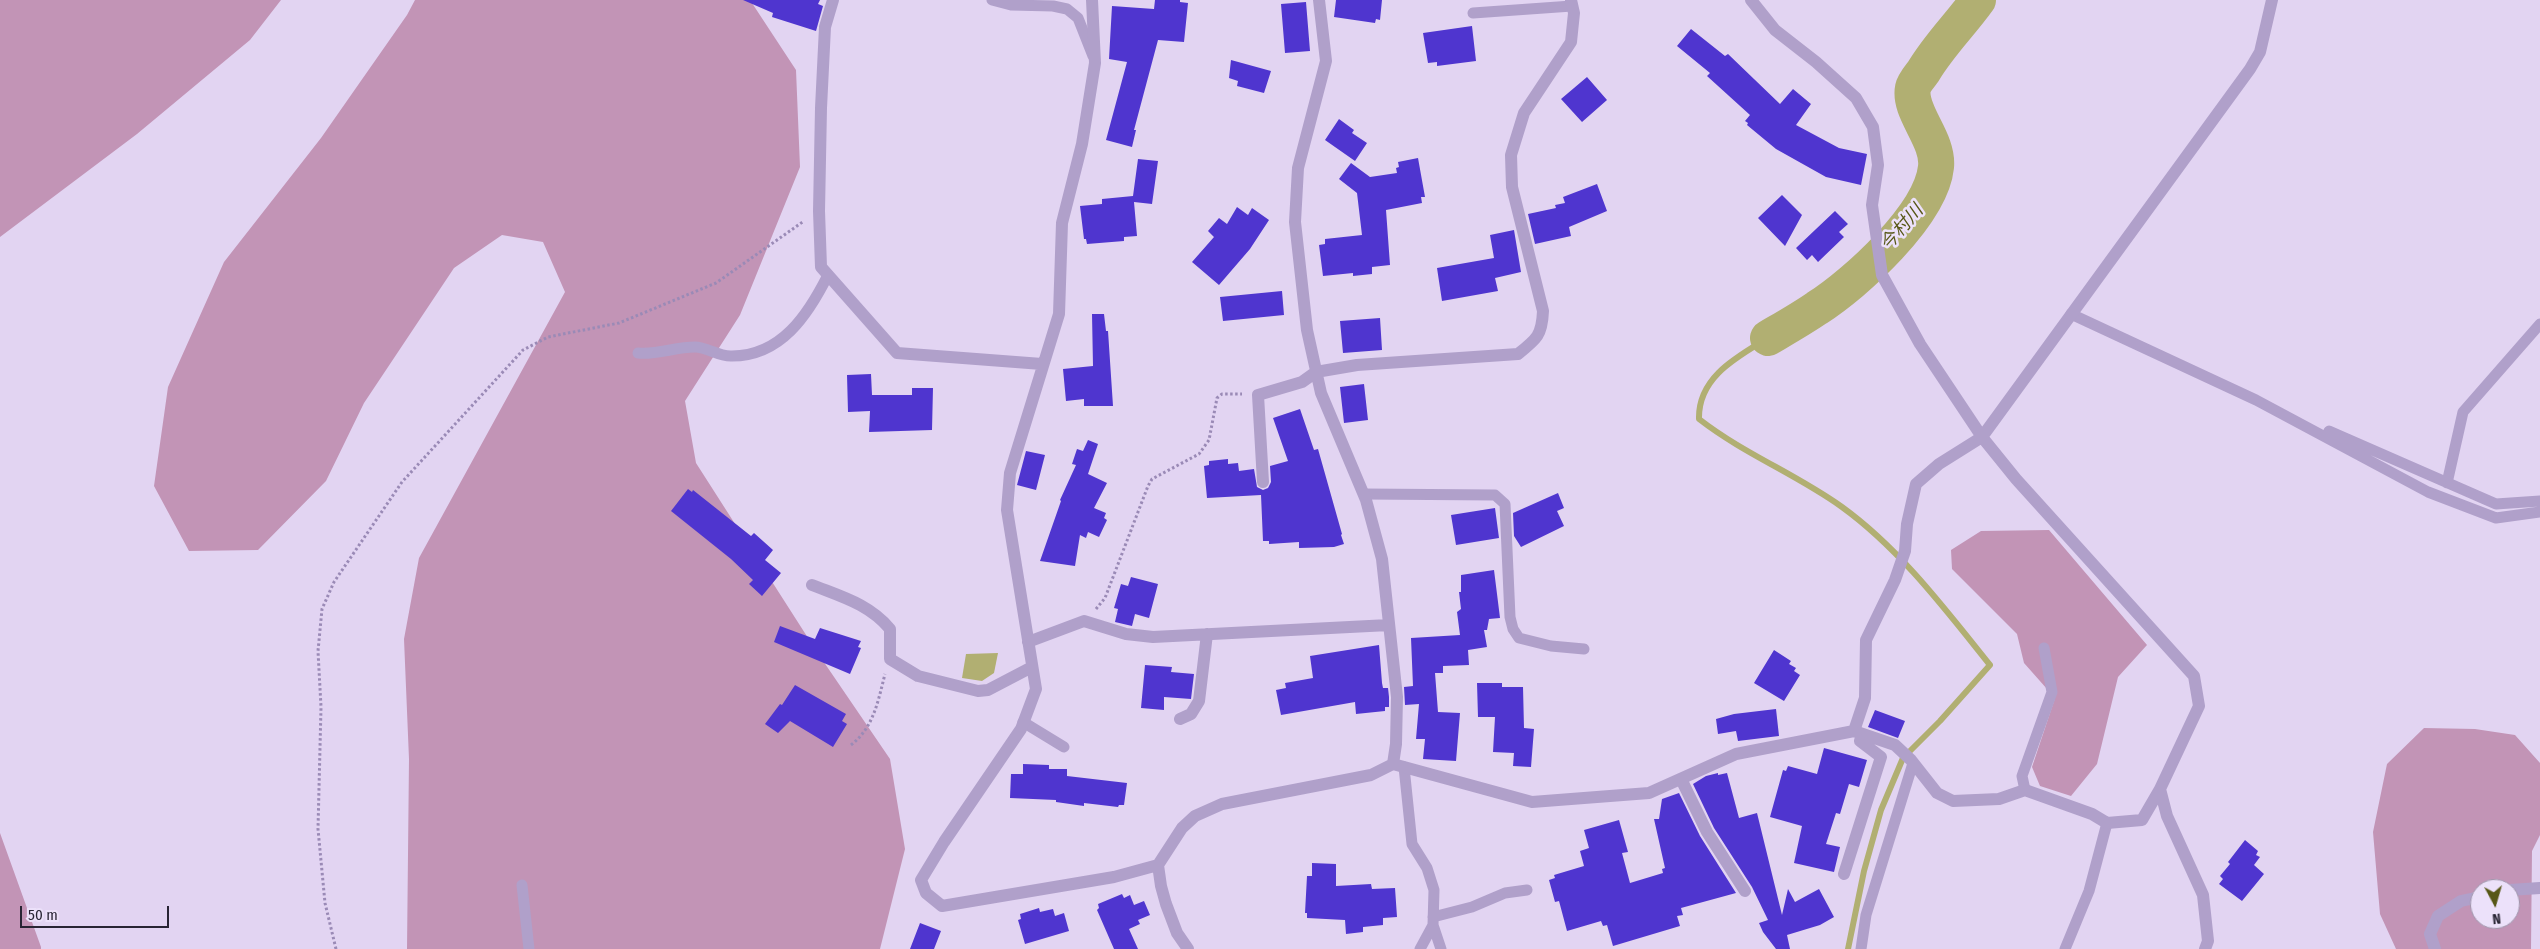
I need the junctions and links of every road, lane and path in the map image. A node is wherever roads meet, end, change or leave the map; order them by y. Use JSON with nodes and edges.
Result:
{"nodes":[{"id":1,"x":833,"y":0,"type":"edge"},
{"id":2,"x":992,"y":0,"type":"edge"},
{"id":3,"x":1092,"y":0,"type":"edge"},
{"id":4,"x":1319,"y":0,"type":"edge"},
{"id":5,"x":1751,"y":0,"type":"edge"},
{"id":6,"x":2272,"y":0,"type":"edge"},
{"id":7,"x":1572,"y":3,"type":"edge"},
{"id":8,"x":1473,"y":13,"type":"dead end"},
{"id":9,"x":1095,"y":60,"type":"junction"},
{"id":10,"x":819,"y":211,"type":"junction"},
{"id":11,"x":828,"y":274,"type":"junction"},
{"id":12,"x":2071,"y":314,"type":"junction"},
{"id":13,"x":2540,"y":324,"type":"edge"},
{"id":14,"x":638,"y":353,"type":"dead end"},
{"id":15,"x":1042,"y":364,"type":"junction"},
{"id":16,"x":1316,"y":372,"type":"junction"},
{"id":17,"x":1258,"y":395,"type":"junction"},
{"id":18,"x":2256,"y":400,"type":"junction"},
{"id":19,"x":1982,"y":437,"type":"junction"},
{"id":20,"x":1263,"y":482,"type":"dead end"},
{"id":21,"x":2447,"y":482,"type":"junction"},
{"id":22,"x":1364,"y":494,"type":"junction"},
{"id":23,"x":2540,"y":501,"type":"edge"},
{"id":24,"x":2540,"y":512,"type":"edge"},
{"id":25,"x":812,"y":585,"type":"dead end"},
{"id":26,"x":1084,"y":622,"type":"junction"},
{"id":27,"x":1389,"y":625,"type":"junction"},
{"id":28,"x":1207,"y":634,"type":"junction"},
{"id":29,"x":1028,"y":642,"type":"junction"},
{"id":30,"x":2044,"y":648,"type":"dead end"},
{"id":31,"x":1584,"y":649,"type":"dead end"},
{"id":32,"x":890,"y":659,"type":"junction"},
{"id":33,"x":1032,"y":666,"type":"junction"},
{"id":34,"x":1180,"y":719,"type":"dead end"},
{"id":35,"x":1024,"y":722,"type":"junction"},
{"id":36,"x":1858,"y":732,"type":"junction"},
{"id":37,"x":851,"y":745,"type":"dead end"},
{"id":38,"x":1064,"y":747,"type":"dead end"},
{"id":39,"x":1912,"y":761,"type":"junction"},
{"id":40,"x":1399,"y":766,"type":"junction"},
{"id":41,"x":1682,"y":779,"type":"junction"},
{"id":42,"x":2160,"y":789,"type":"junction"},
{"id":43,"x":2025,"y":790,"type":"junction"},
{"id":44,"x":2107,"y":823,"type":"junction"},
{"id":45,"x":1158,"y":865,"type":"junction"},
{"id":46,"x":1844,"y":874,"type":"dead end"},
{"id":47,"x":522,"y":885,"type":"dead end"},
{"id":48,"x":2540,"y":888,"type":"edge"},
{"id":49,"x":2520,"y":889,"type":"edge"},
{"id":50,"x":1527,"y":890,"type":"dead end"},
{"id":51,"x":1745,"y":891,"type":"dead end"},
{"id":52,"x":2470,"y":899,"type":"edge"},
{"id":53,"x":1433,"y":921,"type":"junction"},
{"id":54,"x":336,"y":949,"type":"edge"},
{"id":55,"x":529,"y":949,"type":"edge"},
{"id":56,"x":1188,"y":949,"type":"edge"},
{"id":57,"x":1420,"y":949,"type":"edge"},
{"id":58,"x":1441,"y":949,"type":"edge"},
{"id":59,"x":1860,"y":949,"type":"edge"},
{"id":60,"x":2065,"y":949,"type":"edge"},
{"id":61,"x":2205,"y":949,"type":"edge"},
{"id":62,"x":2435,"y":949,"type":"edge"}],
"edges":[{"from":1,"to":10,"type":"street"},
{"from":2,"to":9,"type":"lane"},
{"from":3,"to":9,"type":"street"},
{"from":4,"to":16,"type":"street"},
{"from":5,"to":19,"type":"street"},
{"from":6,"to":12,"type":"street"},
{"from":7,"to":8,"type":"lane"},
{"from":7,"to":16,"type":"street"},
{"from":9,"to":15,"type":"street"},
{"from":10,"to":11,"type":"street"},
{"from":10,"to":54,"type":"path"},
{"from":11,"to":14,"type":"lane"},
{"from":11,"to":15,"type":"street"},
{"from":12,"to":18,"type":"lane"},
{"from":12,"to":19,"type":"street"},
{"from":13,"to":21,"type":"lane"},
{"from":15,"to":29,"type":"street"},
{"from":16,"to":17,"type":"street"},
{"from":16,"to":22,"type":"street"},
{"from":17,"to":20,"type":"street"},
{"from":17,"to":26,"type":"path"},
{"from":18,"to":21,"type":"lane"},
{"from":18,"to":24,"type":"lane"},
{"from":19,"to":36,"type":"street"},
{"from":19,"to":42,"type":"street"},
{"from":21,"to":23,"type":"lane"},
{"from":22,"to":27,"type":"street"},
{"from":22,"to":31,"type":"lane"},
{"from":25,"to":32,"type":"street"},
{"from":26,"to":28,"type":"street"},
{"from":26,"to":29,"type":"street"},
{"from":27,"to":28,"type":"street"},
{"from":27,"to":40,"type":"street"},
{"from":28,"to":34,"type":"street"},
{"from":29,"to":33,"type":"street"},
{"from":30,"to":43,"type":"lane"},
{"from":32,"to":33,"type":"street"},
{"from":32,"to":37,"type":"path"},
{"from":33,"to":35,"type":"street"},
{"from":35,"to":38,"type":"lane"},
{"from":35,"to":45,"type":"street"},
{"from":36,"to":39,"type":"street"},
{"from":36,"to":41,"type":"street"},
{"from":36,"to":46,"type":"street"},
{"from":39,"to":43,"type":"street"},
{"from":39,"to":59,"type":"lane"},
{"from":40,"to":41,"type":"street"},
{"from":40,"to":45,"type":"street"},
{"from":40,"to":53,"type":"lane"},
{"from":41,"to":51,"type":"street"},
{"from":42,"to":44,"type":"street"},
{"from":42,"to":61,"type":"street"},
{"from":43,"to":44,"type":"street"},
{"from":44,"to":60,"type":"lane"},
{"from":45,"to":56,"type":"street"},
{"from":47,"to":55,"type":"lane"},
{"from":48,"to":49,"type":"street"},
{"from":50,"to":53,"type":"lane"},
{"from":52,"to":62,"type":"street"},
{"from":53,"to":57,"type":"lane"},
{"from":53,"to":58,"type":"lane"}]}
